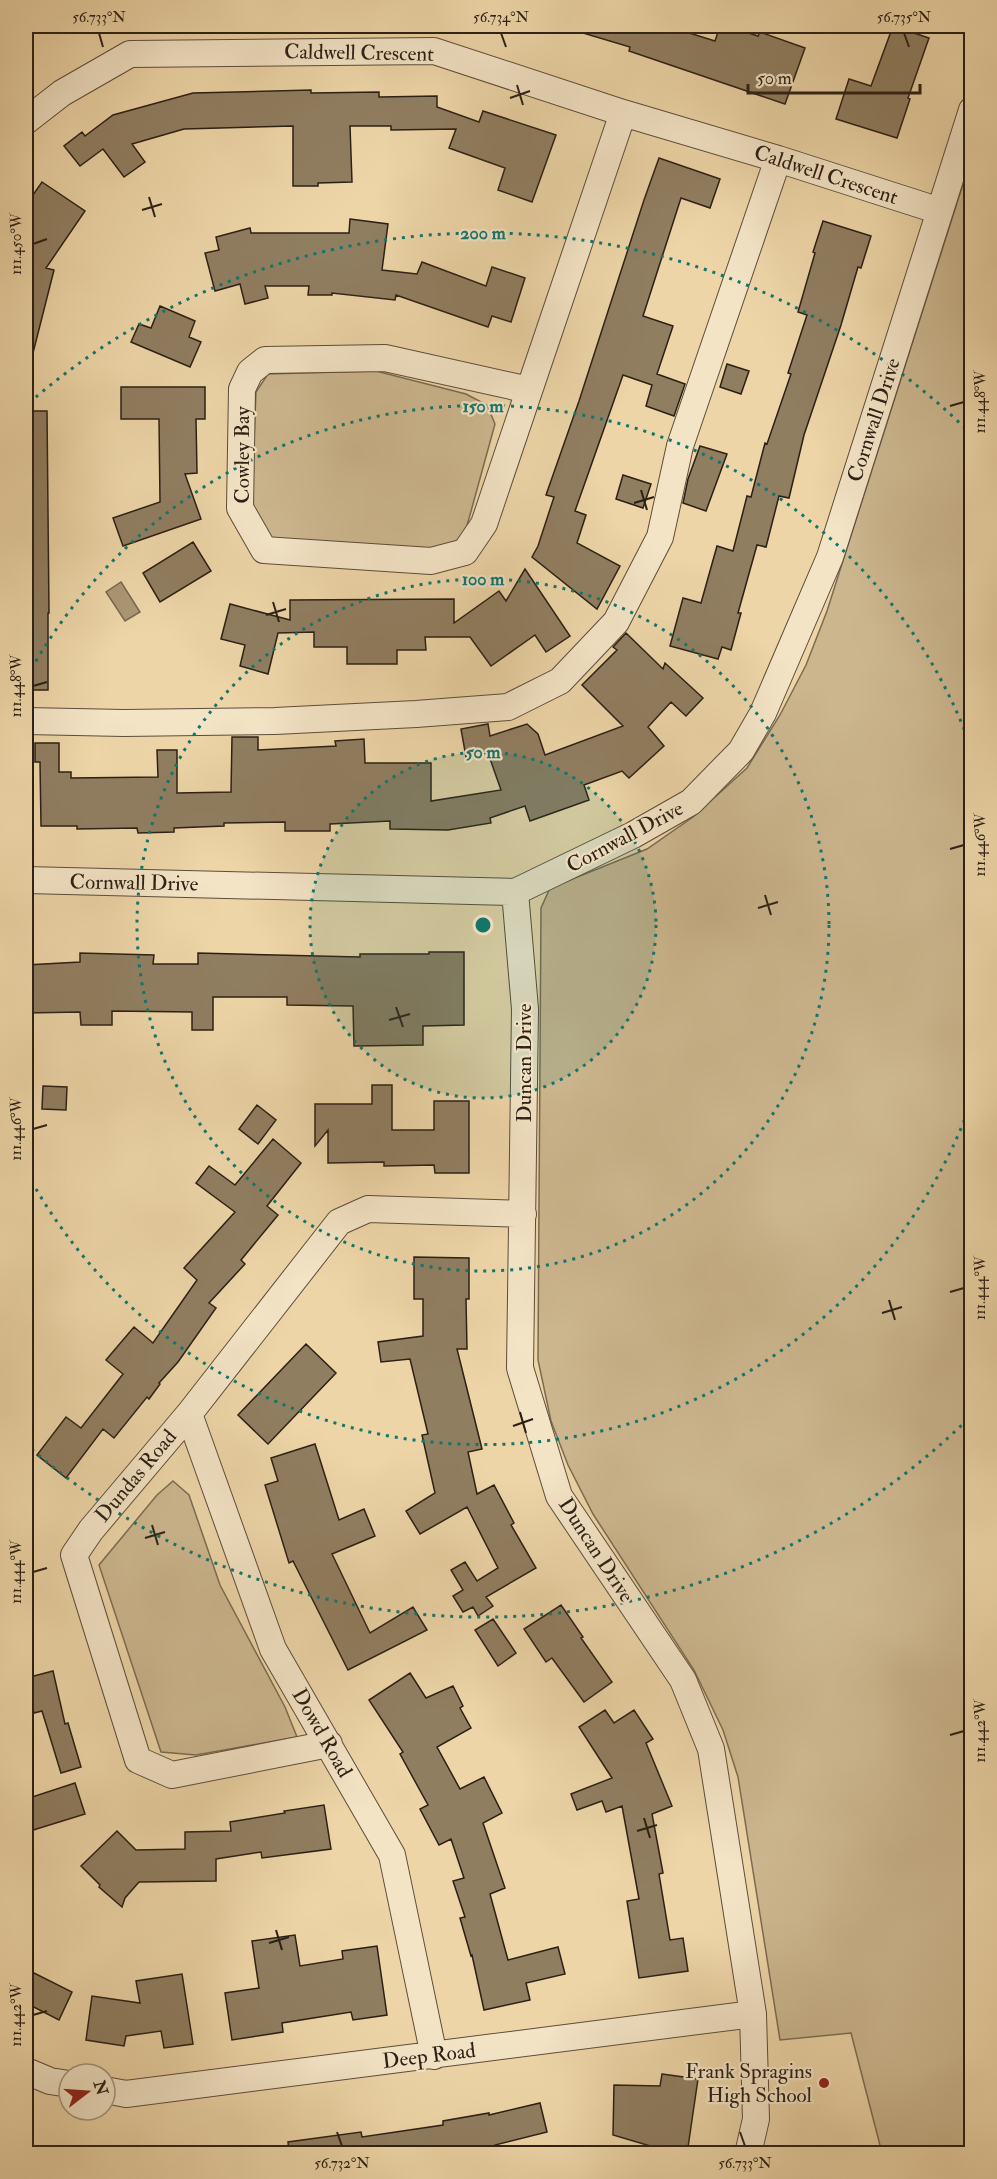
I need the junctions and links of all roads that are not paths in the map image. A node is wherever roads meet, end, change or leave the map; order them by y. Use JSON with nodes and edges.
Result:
{"nodes":[{"id":1,"x":972,"y":110,"type":"edge"},
{"id":2,"x":623,"y":113,"type":"junction"},
{"id":3,"x":26,"y":121,"type":"edge"},
{"id":4,"x":778,"y":159,"type":"junction"},
{"id":5,"x":940,"y":211,"type":"junction"},
{"id":6,"x":529,"y":390,"type":"junction"},
{"id":7,"x":26,"y":721,"type":"edge"},
{"id":8,"x":26,"y":880,"type":"edge"},
{"id":9,"x":515,"y":892,"type":"junction"},
{"id":10,"x":523,"y":1214,"type":"junction"},
{"id":11,"x":189,"y":1414,"type":"junction"},
{"id":12,"x":329,"y":1744,"type":"junction"},
{"id":13,"x":753,"y":2014,"type":"junction"},
{"id":14,"x":434,"y":2056,"type":"junction"},
{"id":15,"x":26,"y":2071,"type":"edge"},
{"id":16,"x":57,"y":2082,"type":"edge"},
{"id":17,"x":117,"y":2092,"type":"edge"},
{"id":18,"x":748,"y":2154,"type":"edge"}],
"edges":[{"from":1,"to":5,"type":"street","name":"Cornwall Drive"},
{"from":2,"to":3,"type":"street","name":"Caldwell Crescent"},
{"from":2,"to":4,"type":"street","name":"Caldwell Crescent"},
{"from":2,"to":6,"type":"street","name":"Cowley Bay"},
{"from":4,"to":5,"type":"street","name":"Caldwell Crescent"},
{"from":4,"to":7,"type":"street"},
{"from":5,"to":9,"type":"street","name":"Cornwall Drive"},
{"from":6,"to":6,"type":"street","name":"Cowley Bay"},
{"from":8,"to":9,"type":"street","name":"Cornwall Drive"},
{"from":9,"to":10,"type":"street","name":"Duncan Drive"},
{"from":10,"to":11,"type":"street","name":"Dundas Road"},
{"from":10,"to":13,"type":"street","name":"Duncan Drive"},
{"from":11,"to":12,"type":"street","name":"Dowd Road"},
{"from":11,"to":12,"type":"street","name":"Dundas Road"},
{"from":12,"to":14,"type":"street","name":"Dowd Road"},
{"from":13,"to":14,"type":"street","name":"Deep Road"},
{"from":13,"to":18,"type":"street","name":"Duncan Drive"},
{"from":14,"to":17,"type":"street","name":"Deep Road"},
{"from":15,"to":16,"type":"street"}]}
